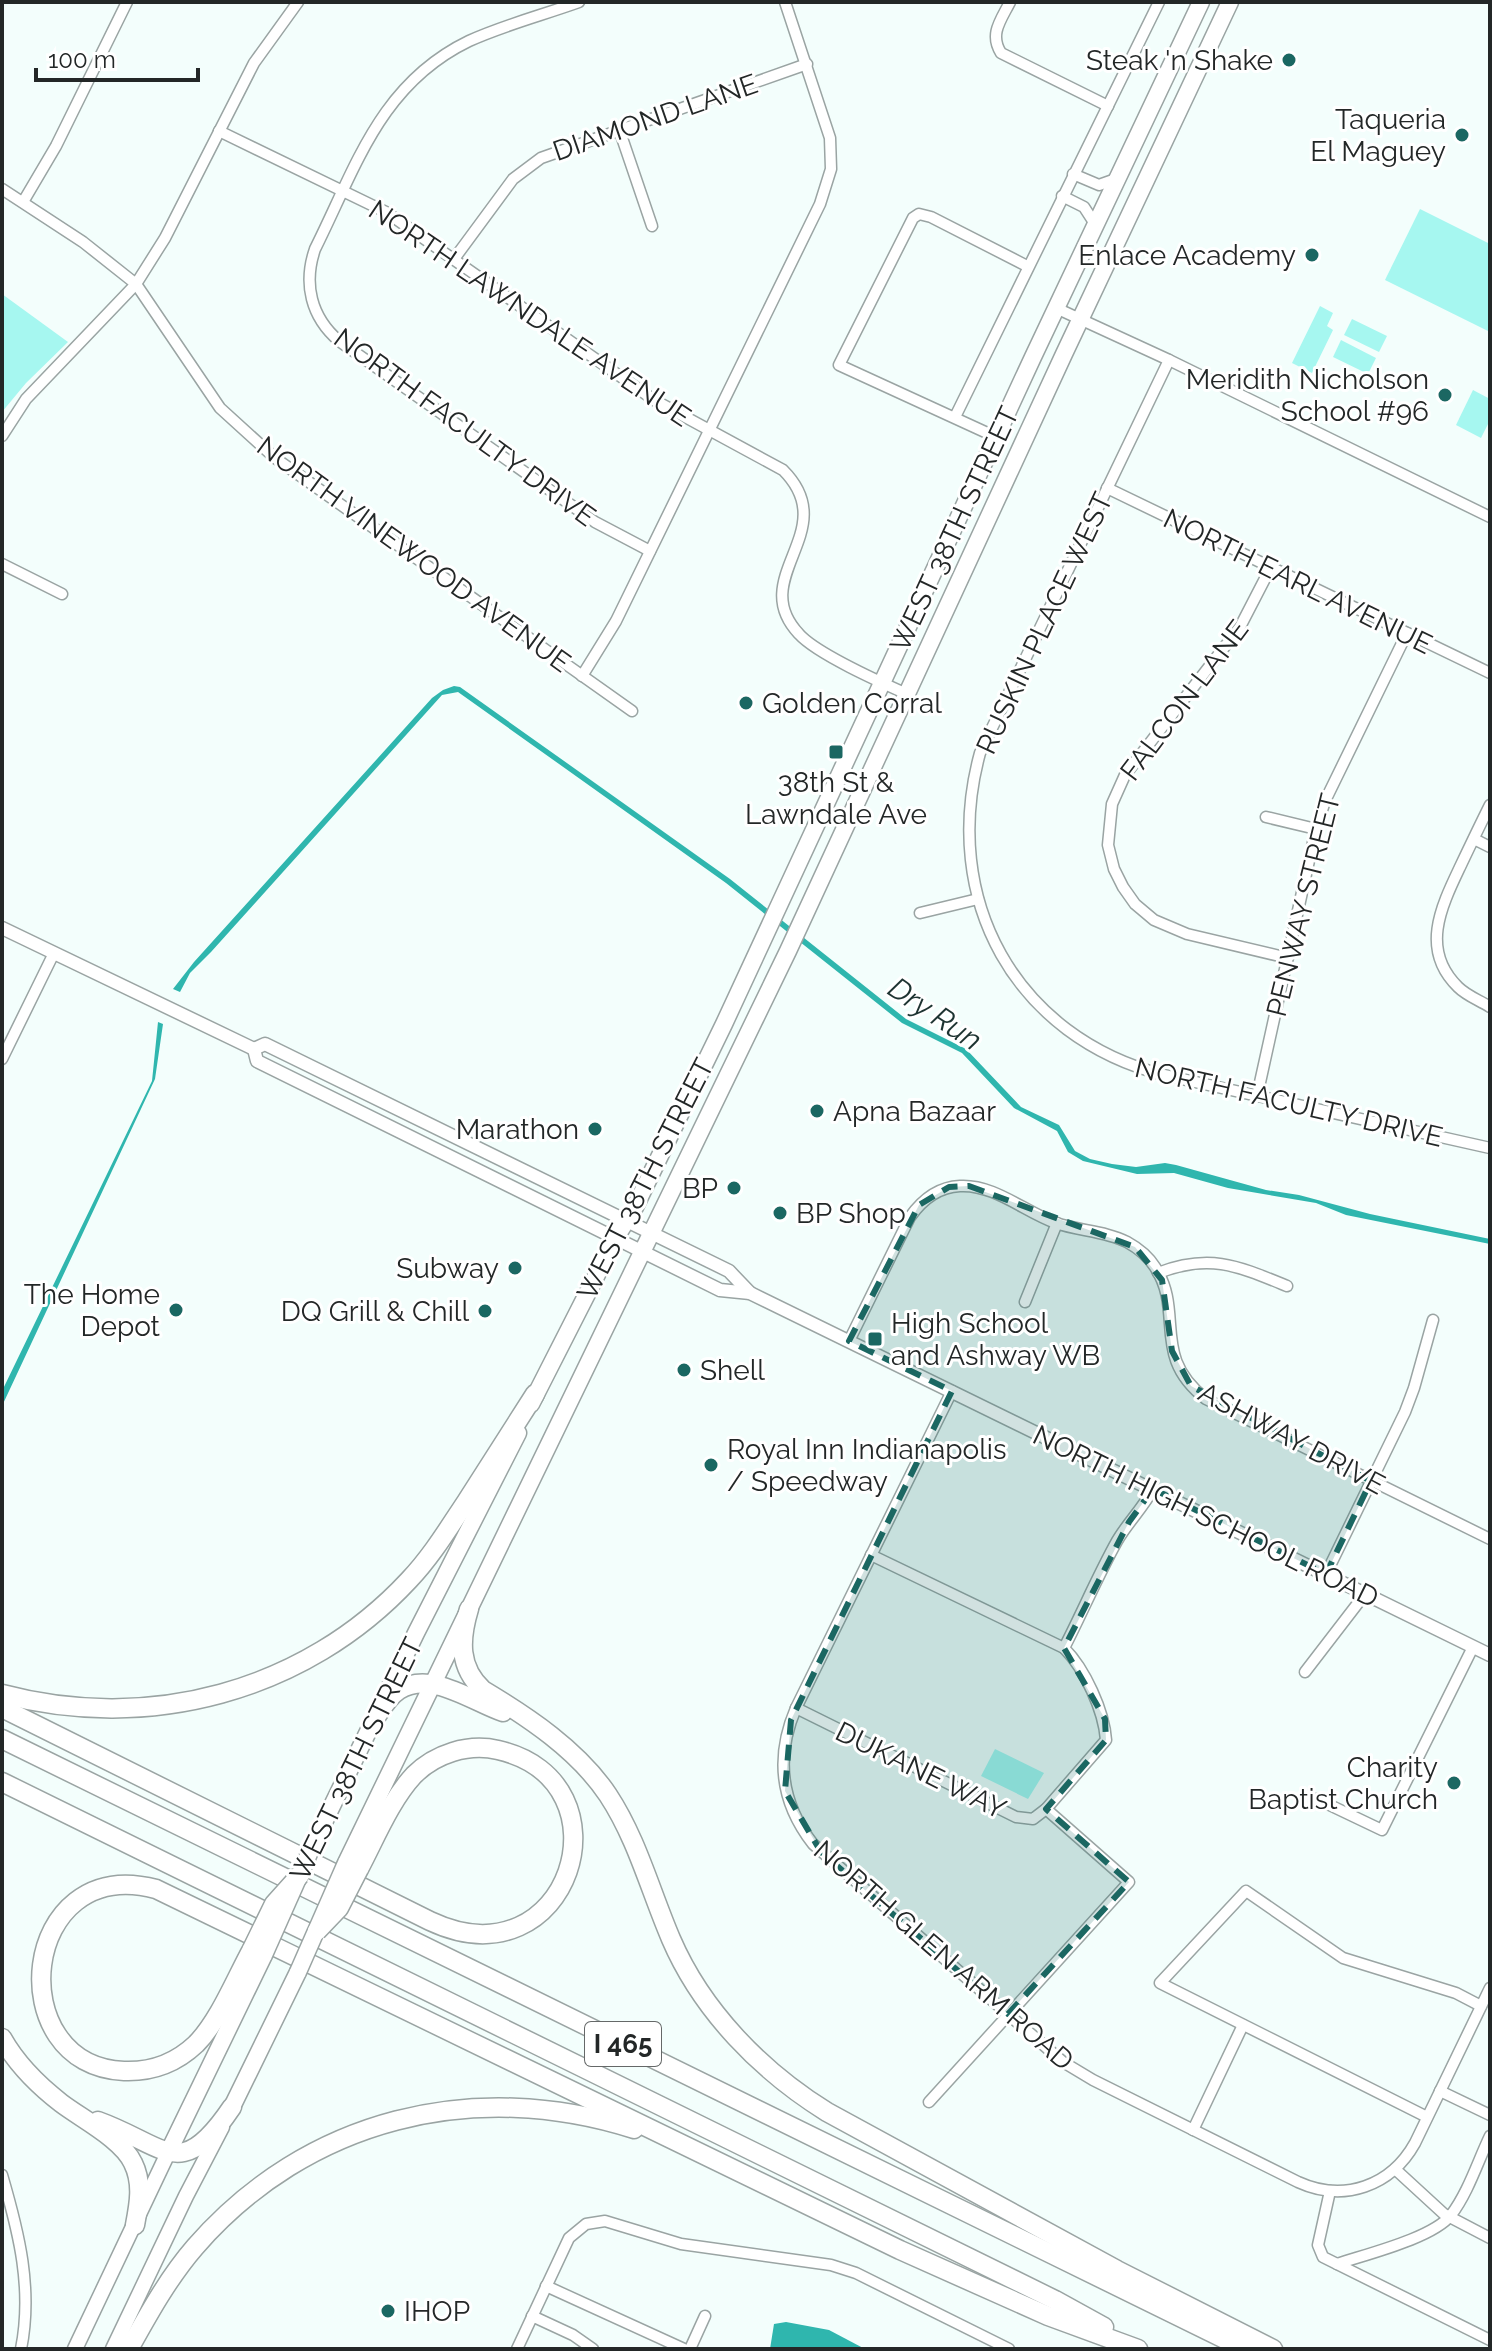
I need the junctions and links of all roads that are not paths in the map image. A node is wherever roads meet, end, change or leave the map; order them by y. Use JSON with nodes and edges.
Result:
{"nodes":[{"id":1,"x":127,"y":2,"type":"edge"},
{"id":2,"x":298,"y":2,"type":"edge"},
{"id":3,"x":579,"y":2,"type":"edge"},
{"id":4,"x":785,"y":2,"type":"edge"},
{"id":5,"x":1010,"y":2,"type":"edge"},
{"id":6,"x":1159,"y":2,"type":"edge"},
{"id":7,"x":1201,"y":2,"type":"edge"},
{"id":8,"x":1230,"y":2,"type":"edge"},
{"id":9,"x":807,"y":64,"type":"junction"},
{"id":10,"x":1108,"y":106,"type":"junction"},
{"id":11,"x":619,"y":129,"type":"junction"},
{"id":12,"x":219,"y":131,"type":"junction"},
{"id":13,"x":1073,"y":174,"type":"junction"},
{"id":14,"x":1116,"y":179,"type":"junction"},
{"id":15,"x":2,"y":189,"type":"edge"},
{"id":16,"x":343,"y":191,"type":"junction"},
{"id":17,"x":1062,"y":196,"type":"junction"},
{"id":18,"x":23,"y":202,"type":"junction"},
{"id":19,"x":1095,"y":224,"type":"junction"},
{"id":20,"x":652,"y":226,"type":"dead end"},
{"id":21,"x":454,"y":259,"type":"junction"},
{"id":22,"x":1027,"y":266,"type":"junction"},
{"id":23,"x":136,"y":284,"type":"junction"},
{"id":24,"x":1056,"y":308,"type":"junction"},
{"id":25,"x":1080,"y":319,"type":"junction"},
{"id":26,"x":1169,"y":360,"type":"junction"},
{"id":27,"x":955,"y":417,"type":"junction"},
{"id":28,"x":709,"y":431,"type":"junction"},
{"id":29,"x":2,"y":436,"type":"edge"},
{"id":30,"x":996,"y":437,"type":"junction"},
{"id":31,"x":1107,"y":488,"type":"junction"},
{"id":32,"x":1490,"y":517,"type":"edge"},
{"id":33,"x":650,"y":551,"type":"junction"},
{"id":34,"x":2,"y":564,"type":"edge"},
{"id":35,"x":1271,"y":567,"type":"junction"},
{"id":36,"x":62,"y":594,"type":"dead end"},
{"id":37,"x":1407,"y":633,"type":"junction"},
{"id":38,"x":1490,"y":673,"type":"edge"},
{"id":39,"x":582,"y":676,"type":"junction"},
{"id":40,"x":883,"y":683,"type":"junction"},
{"id":41,"x":907,"y":694,"type":"junction"},
{"id":42,"x":632,"y":711,"type":"dead end"},
{"id":43,"x":1490,"y":805,"type":"edge"},
{"id":44,"x":1266,"y":817,"type":"dead end"},
{"id":45,"x":1316,"y":829,"type":"junction"},
{"id":46,"x":1474,"y":839,"type":"junction"},
{"id":47,"x":1490,"y":847,"type":"edge"},
{"id":48,"x":978,"y":899,"type":"junction"},
{"id":49,"x":920,"y":913,"type":"dead end"},
{"id":50,"x":2,"y":928,"type":"edge"},
{"id":51,"x":54,"y":953,"type":"junction"},
{"id":52,"x":1288,"y":958,"type":"junction"},
{"id":53,"x":1490,"y":1007,"type":"edge"},
{"id":54,"x":254,"y":1049,"type":"junction"},
{"id":55,"x":2,"y":1059,"type":"edge"},
{"id":56,"x":1257,"y":1096,"type":"junction"},
{"id":57,"x":1490,"y":1148,"type":"edge"},
{"id":58,"x":627,"y":1221,"type":"junction"},
{"id":59,"x":1057,"y":1223,"type":"junction"},
{"id":60,"x":652,"y":1233,"type":"junction"},
{"id":61,"x":615,"y":1239,"type":"junction"},
{"id":62,"x":643,"y":1252,"type":"junction"},
{"id":63,"x":1158,"y":1273,"type":"junction"},
{"id":64,"x":1287,"y":1286,"type":"dead end"},
{"id":65,"x":750,"y":1293,"type":"junction"},
{"id":66,"x":1025,"y":1302,"type":"dead end"},
{"id":67,"x":1433,"y":1320,"type":"dead end"},
{"id":68,"x":849,"y":1341,"type":"junction"},
{"id":69,"x":952,"y":1391,"type":"junction"},
{"id":70,"x":535,"y":1394,"type":"junction"},
{"id":71,"x":1371,"y":1481,"type":"junction"},
{"id":72,"x":1153,"y":1489,"type":"junction"},
{"id":73,"x":1490,"y":1539,"type":"edge"},
{"id":74,"x":871,"y":1555,"type":"junction"},
{"id":75,"x":1326,"y":1574,"type":"junction"},
{"id":76,"x":1365,"y":1594,"type":"junction"},
{"id":77,"x":469,"y":1609,"type":"junction"},
{"id":78,"x":1473,"y":1647,"type":"junction"},
{"id":79,"x":1064,"y":1648,"type":"junction"},
{"id":80,"x":1490,"y":1655,"type":"edge"},
{"id":81,"x":1305,"y":1672,"type":"dead end"},
{"id":82,"x":432,"y":1685,"type":"junction"},
{"id":83,"x":2,"y":1694,"type":"edge"},
{"id":84,"x":2,"y":1708,"type":"edge"},
{"id":85,"x":796,"y":1708,"type":"junction"},
{"id":86,"x":374,"y":1720,"type":"junction"},
{"id":87,"x":528,"y":1721,"type":"junction"},
{"id":88,"x":2,"y":1739,"type":"edge"},
{"id":89,"x":2,"y":1782,"type":"edge"},
{"id":90,"x":1317,"y":1799,"type":"dead end"},
{"id":91,"x":1046,"y":1809,"type":"junction"},
{"id":92,"x":352,"y":1866,"type":"junction"},
{"id":93,"x":300,"y":1875,"type":"joint"},
{"id":94,"x":317,"y":1931,"type":"joint"},
{"id":95,"x":258,"y":1952,"type":"junction"},
{"id":96,"x":1490,"y":1988,"type":"edge"},
{"id":97,"x":1481,"y":2006,"type":"junction"},
{"id":98,"x":1008,"y":2014,"type":"junction"},
{"id":99,"x":1243,"y":2025,"type":"junction"},
{"id":100,"x":2,"y":2038,"type":"edge"},
{"id":101,"x":1440,"y":2091,"type":"junction"},
{"id":102,"x":929,"y":2102,"type":"dead end"},
{"id":103,"x":232,"y":2107,"type":"junction"},
{"id":104,"x":77,"y":2114,"type":"junction"},
{"id":105,"x":1490,"y":2115,"type":"edge"},
{"id":106,"x":1427,"y":2117,"type":"junction"},
{"id":107,"x":1193,"y":2130,"type":"junction"},
{"id":108,"x":1490,"y":2136,"type":"edge"},
{"id":109,"x":168,"y":2153,"type":"junction"},
{"id":110,"x":700,"y":2153,"type":"junction"},
{"id":111,"x":1395,"y":2169,"type":"junction"},
{"id":112,"x":2,"y":2175,"type":"edge"},
{"id":113,"x":1330,"y":2191,"type":"junction"},
{"id":114,"x":1449,"y":2217,"type":"junction"},
{"id":115,"x":135,"y":2225,"type":"junction"},
{"id":116,"x":1490,"y":2238,"type":"edge"},
{"id":117,"x":1337,"y":2264,"type":"junction"},
{"id":118,"x":546,"y":2286,"type":"junction"},
{"id":119,"x":532,"y":2316,"type":"junction"},
{"id":120,"x":705,"y":2316,"type":"dead end"},
{"id":121,"x":1490,"y":2340,"type":"edge"},
{"id":122,"x":1002,"y":2347,"type":"edge"},
{"id":123,"x":21,"y":2349,"type":"edge"},
{"id":124,"x":75,"y":2349,"type":"edge"},
{"id":125,"x":113,"y":2349,"type":"edge"},
{"id":126,"x":129,"y":2349,"type":"edge"},
{"id":127,"x":517,"y":2349,"type":"edge"},
{"id":128,"x":593,"y":2349,"type":"edge"},
{"id":129,"x":684,"y":2349,"type":"edge"},
{"id":130,"x":690,"y":2349,"type":"edge"},
{"id":131,"x":1141,"y":2349,"type":"edge"},
{"id":132,"x":1245,"y":2349,"type":"edge"},
{"id":133,"x":1273,"y":2349,"type":"edge"}],
"edges":[{"from":1,"to":18,"type":"street"},
{"from":2,"to":12,"type":"street"},
{"from":3,"to":16,"type":"street","name":"NORTH FACULTY DRIVE"},
{"from":4,"to":9,"type":"street"},
{"from":5,"to":10,"type":"street"},
{"from":6,"to":10,"type":"street"},
{"from":7,"to":14,"type":"main road","name":"WEST 38TH STREET"},
{"from":8,"to":25,"type":"main road","name":"WEST 38TH STREET"},
{"from":9,"to":11,"type":"street","name":"DIAMOND LANE"},
{"from":9,"to":28,"type":"street"},
{"from":10,"to":13,"type":"street"},
{"from":11,"to":20,"type":"street"},
{"from":11,"to":21,"type":"street","name":"DIAMOND LANE"},
{"from":12,"to":16,"type":"street","name":"NORTH LAWNDALE AVENUE"},
{"from":12,"to":23,"type":"street"},
{"from":13,"to":14,"type":"street"},
{"from":13,"to":17,"type":"street"},
{"from":14,"to":19,"type":"main road","name":"WEST 38TH STREET"},
{"from":15,"to":18,"type":"street","name":"NORTH VINEWOOD AVENUE"},
{"from":16,"to":21,"type":"street","name":"NORTH LAWNDALE AVENUE"},
{"from":16,"to":33,"type":"street","name":"NORTH FACULTY DRIVE"},
{"from":17,"to":19,"type":"street"},
{"from":17,"to":22,"type":"street"},
{"from":18,"to":23,"type":"street","name":"NORTH VINEWOOD AVENUE"},
{"from":19,"to":24,"type":"main road","name":"WEST 38TH STREET"},
{"from":21,"to":28,"type":"street","name":"NORTH LAWNDALE AVENUE"},
{"from":22,"to":27,"type":"street"},
{"from":22,"to":27,"type":"street"},
{"from":23,"to":29,"type":"street"},
{"from":23,"to":39,"type":"street","name":"NORTH VINEWOOD AVENUE"},
{"from":24,"to":25,"type":"street"},
{"from":24,"to":30,"type":"main road","name":"WEST 38TH STREET"},
{"from":25,"to":26,"type":"street"},
{"from":25,"to":41,"type":"main road","name":"WEST 38TH STREET"},
{"from":26,"to":31,"type":"street","name":"RUSKIN PLACE WEST"},
{"from":26,"to":32,"type":"street"},
{"from":27,"to":30,"type":"street"},
{"from":28,"to":33,"type":"street"},
{"from":28,"to":40,"type":"street","name":"NORTH LAWNDALE AVENUE"},
{"from":30,"to":40,"type":"main road","name":"WEST 38TH STREET"},
{"from":31,"to":35,"type":"street","name":"NORTH EARL AVENUE"},
{"from":31,"to":48,"type":"street","name":"RUSKIN PLACE WEST"},
{"from":33,"to":39,"type":"street"},
{"from":34,"to":36,"type":"street"},
{"from":35,"to":37,"type":"street","name":"NORTH EARL AVENUE"},
{"from":35,"to":52,"type":"street","name":"FALCON LANE"},
{"from":37,"to":38,"type":"street","name":"NORTH EARL AVENUE"},
{"from":37,"to":45,"type":"street","name":"PENWAY STREET"},
{"from":39,"to":42,"type":"street","name":"NORTH VINEWOOD AVENUE"},
{"from":40,"to":41,"type":"street","name":"NORTH LAWNDALE AVENUE"},
{"from":40,"to":58,"type":"main road","name":"WEST 38TH STREET"},
{"from":41,"to":60,"type":"main road","name":"WEST 38TH STREET"},
{"from":43,"to":46,"type":"street"},
{"from":44,"to":45,"type":"street"},
{"from":45,"to":52,"type":"street","name":"PENWAY STREET"},
{"from":46,"to":47,"type":"street"},
{"from":46,"to":53,"type":"street"},
{"from":48,"to":49,"type":"street"},
{"from":48,"to":56,"type":"street","name":"NORTH FACULTY DRIVE"},
{"from":50,"to":51,"type":"street","name":"NORTH HIGH SCHOOL ROAD"},
{"from":51,"to":54,"type":"street","name":"NORTH HIGH SCHOOL ROAD"},
{"from":51,"to":55,"type":"street"},
{"from":52,"to":56,"type":"street","name":"PENWAY STREET"},
{"from":54,"to":58,"type":"street","name":"NORTH HIGH SCHOOL ROAD"},
{"from":54,"to":61,"type":"street","name":"NORTH HIGH SCHOOL ROAD"},
{"from":56,"to":57,"type":"street","name":"NORTH FACULTY DRIVE"},
{"from":58,"to":60,"type":"street","name":"NORTH HIGH SCHOOL ROAD"},
{"from":58,"to":61,"type":"main road","name":"WEST 38TH STREET"},
{"from":59,"to":63,"type":"street"},
{"from":59,"to":66,"type":"street"},
{"from":59,"to":68,"type":"street"},
{"from":60,"to":62,"type":"main road","name":"WEST 38TH STREET"},
{"from":60,"to":65,"type":"street","name":"NORTH HIGH SCHOOL ROAD"},
{"from":61,"to":62,"type":"street","name":"NORTH HIGH SCHOOL ROAD"},
{"from":61,"to":70,"type":"main road","name":"WEST 38TH STREET"},
{"from":62,"to":65,"type":"street","name":"NORTH HIGH SCHOOL ROAD"},
{"from":62,"to":77,"type":"main road","name":"WEST 38TH STREET"},
{"from":63,"to":64,"type":"street"},
{"from":63,"to":71,"type":"street","name":"ASHWAY DRIVE"},
{"from":65,"to":68,"type":"street","name":"NORTH HIGH SCHOOL ROAD"},
{"from":67,"to":71,"type":"street"},
{"from":68,"to":69,"type":"street","name":"NORTH HIGH SCHOOL ROAD"},
{"from":69,"to":72,"type":"street","name":"NORTH HIGH SCHOOL ROAD"},
{"from":69,"to":74,"type":"street","name":"NORTH GLEN ARM ROAD"},
{"from":70,"to":83,"type":"highway"},
{"from":70,"to":86,"type":"main road","name":"WEST 38TH STREET"},
{"from":71,"to":73,"type":"street","name":"ASHWAY DRIVE"},
{"from":71,"to":75,"type":"street"},
{"from":72,"to":75,"type":"street","name":"NORTH HIGH SCHOOL ROAD"},
{"from":72,"to":79,"type":"street"},
{"from":74,"to":79,"type":"street"},
{"from":74,"to":85,"type":"street","name":"NORTH GLEN ARM ROAD"},
{"from":75,"to":76,"type":"street","name":"NORTH HIGH SCHOOL ROAD"},
{"from":76,"to":78,"type":"street","name":"NORTH HIGH SCHOOL ROAD"},
{"from":76,"to":81,"type":"street"},
{"from":77,"to":82,"type":"main road","name":"WEST 38TH STREET"},
{"from":77,"to":87,"type":"highway"},
{"from":78,"to":80,"type":"street","name":"NORTH HIGH SCHOOL ROAD"},
{"from":78,"to":90,"type":"street"},
{"from":79,"to":91,"type":"street"},
{"from":82,"to":86,"type":"highway"},
{"from":82,"to":87,"type":"highway"},
{"from":82,"to":92,"type":"main road","name":"WEST 38TH STREET"},
{"from":84,"to":92,"type":"highway"},
{"from":85,"to":91,"type":"street","name":"DUKANE WAY"},
{"from":85,"to":98,"type":"street","name":"NORTH GLEN ARM ROAD"},
{"from":86,"to":93,"type":"main road","name":"WEST 38TH STREET","bridge":true},
{"from":87,"to":133,"type":"highway"},
{"from":88,"to":132,"type":"highway","number":"I 465"},
{"from":89,"to":131,"type":"highway","number":"I 465"},
{"from":91,"to":98,"type":"street"},
{"from":92,"to":94,"type":"highway","bridge":true},
{"from":93,"to":95,"type":"highway","bridge":true},
{"from":94,"to":103,"type":"main road","bridge":true},
{"from":95,"to":109,"type":"main road"},
{"from":95,"to":110,"type":"highway"},
{"from":96,"to":97,"type":"street"},
{"from":97,"to":99,"type":"street"},
{"from":97,"to":101,"type":"street"},
{"from":98,"to":102,"type":"street"},
{"from":98,"to":107,"type":"street","name":"NORTH GLEN ARM ROAD"},
{"from":99,"to":106,"type":"street"},
{"from":99,"to":107,"type":"street"},
{"from":100,"to":104,"type":"highway"},
{"from":101,"to":105,"type":"street"},
{"from":101,"to":106,"type":"street"},
{"from":103,"to":109,"type":"highway"},
{"from":103,"to":125,"type":"main road"},
{"from":104,"to":109,"type":"highway"},
{"from":104,"to":115,"type":"highway"},
{"from":106,"to":111,"type":"street"},
{"from":107,"to":113,"type":"street","name":"NORTH GLEN ARM ROAD"},
{"from":108,"to":114,"type":"street"},
{"from":109,"to":115,"type":"main road"},
{"from":110,"to":126,"type":"highway"},
{"from":110,"to":131,"type":"highway"},
{"from":111,"to":113,"type":"street"},
{"from":111,"to":114,"type":"street"},
{"from":112,"to":123,"type":"street"},
{"from":113,"to":117,"type":"street"},
{"from":114,"to":116,"type":"street"},
{"from":114,"to":117,"type":"street"},
{"from":115,"to":124,"type":"main road"},
{"from":117,"to":121,"type":"street"},
{"from":118,"to":119,"type":"street"},
{"from":118,"to":122,"type":"street"},
{"from":118,"to":129,"type":"street"},
{"from":119,"to":127,"type":"street"},
{"from":119,"to":128,"type":"street"},
{"from":120,"to":130,"type":"street"}]}
